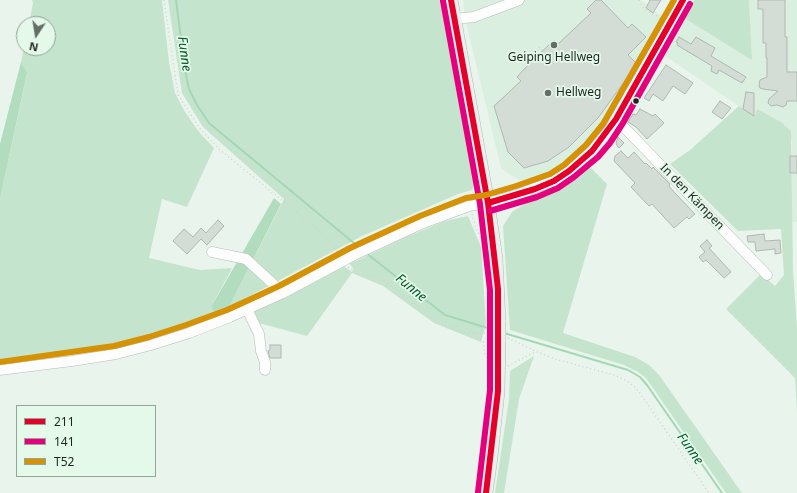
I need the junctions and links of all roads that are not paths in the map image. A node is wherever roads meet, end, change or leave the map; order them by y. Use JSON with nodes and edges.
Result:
{"nodes":[{"id":1,"x":451,"y":0,"type":"edge"},
{"id":2,"x":519,"y":0,"type":"edge"},
{"id":3,"x":683,"y":0,"type":"edge"},
{"id":4,"x":454,"y":19,"type":"junction"},
{"id":5,"x":616,"y":119,"type":"junction"},
{"id":6,"x":488,"y":203,"type":"junction"},
{"id":7,"x":212,"y":252,"type":"dead end"},
{"id":8,"x":767,"y":275,"type":"dead end"},
{"id":9,"x":283,"y":292,"type":"junction"},
{"id":10,"x":247,"y":309,"type":"junction"},
{"id":11,"x":0,"y":370,"type":"edge"},
{"id":12,"x":265,"y":370,"type":"dead end"},
{"id":13,"x":486,"y":493,"type":"edge"}],
"edges":[{"from":1,"to":4,"type":"main road"},
{"from":2,"to":4,"type":"street"},
{"from":3,"to":5,"type":"street"},
{"from":4,"to":6,"type":"main road"},
{"from":5,"to":6,"type":"street"},
{"from":5,"to":8,"type":"street","name":"In den Kämpen"},
{"from":6,"to":9,"type":"street"},
{"from":6,"to":13,"type":"main road","bridge":true},
{"from":7,"to":9,"type":"street"},
{"from":9,"to":10,"type":"street"},
{"from":10,"to":11,"type":"street"},
{"from":10,"to":12,"type":"street"}]}
